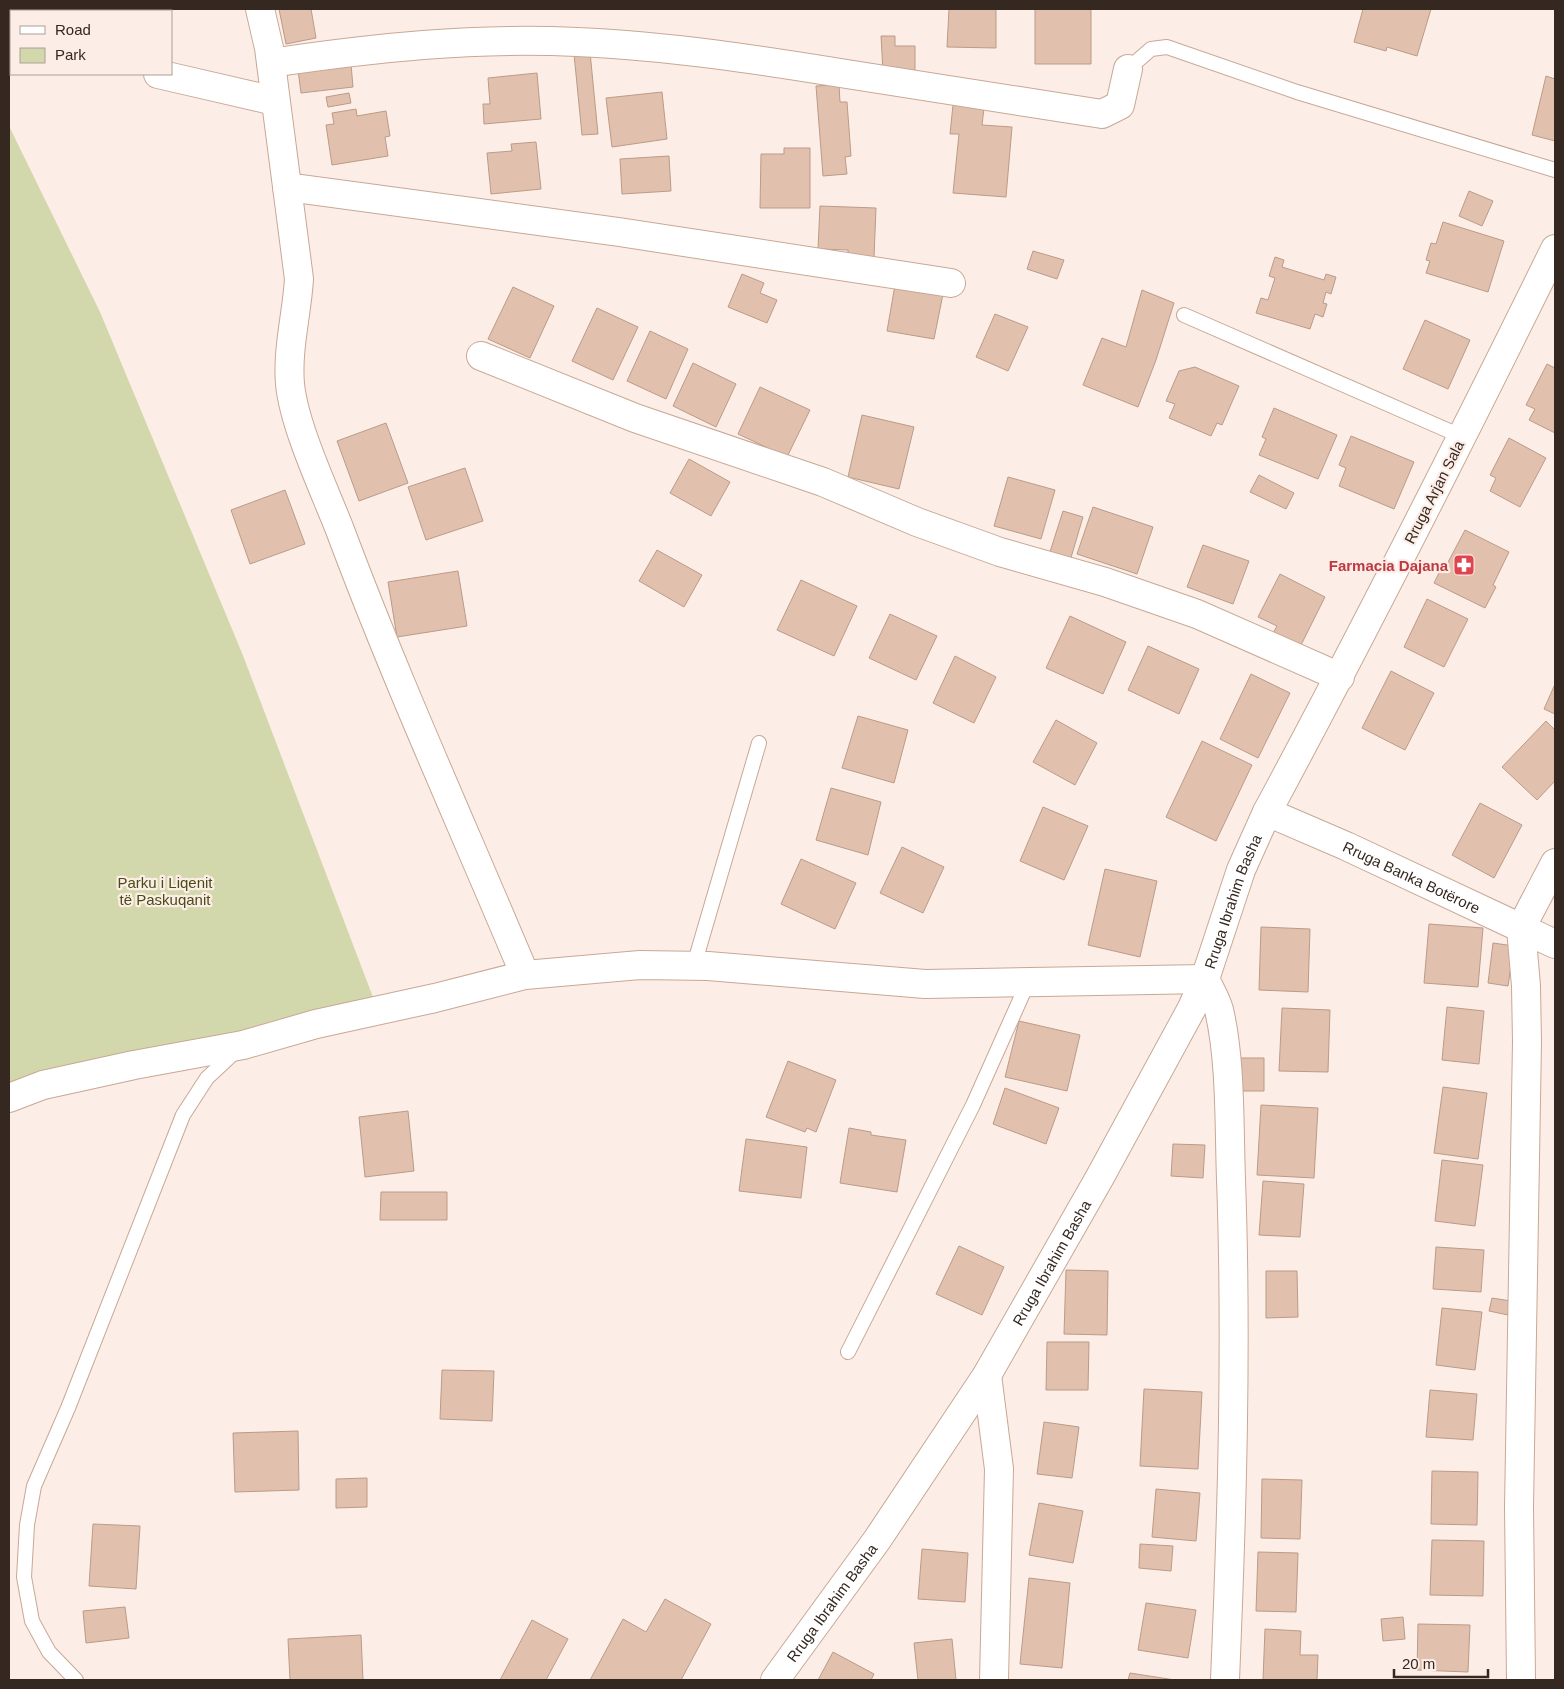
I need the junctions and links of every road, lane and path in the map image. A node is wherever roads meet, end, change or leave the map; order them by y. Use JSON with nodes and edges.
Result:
{"nodes":[{"id":1,"x":260,"y":9,"type":"edge"},
{"id":2,"x":271,"y":63,"type":"junction"},
{"id":3,"x":1128,"y":69,"type":"joint"},
{"id":4,"x":162,"y":75,"type":"edge"},
{"id":5,"x":275,"y":101,"type":"junction"},
{"id":6,"x":1555,"y":170,"type":"edge"},
{"id":7,"x":287,"y":187,"type":"junction"},
{"id":8,"x":1555,"y":249,"type":"edge"},
{"id":9,"x":951,"y":283,"type":"dead end"},
{"id":10,"x":1184,"y":316,"type":"dead end"},
{"id":11,"x":481,"y":356,"type":"dead end"},
{"id":12,"x":1463,"y":437,"type":"junction"},
{"id":13,"x":1340,"y":677,"type":"junction"},
{"id":14,"x":759,"y":743,"type":"dead end"},
{"id":15,"x":1267,"y":812,"type":"junction"},
{"id":16,"x":1555,"y":863,"type":"edge"},
{"id":17,"x":1521,"y":928,"type":"junction"},
{"id":18,"x":1555,"y":944,"type":"edge"},
{"id":19,"x":694,"y":966,"type":"junction"},
{"id":20,"x":525,"y":975,"type":"junction"},
{"id":21,"x":1205,"y":979,"type":"junction"},
{"id":22,"x":1028,"y":982,"type":"junction"},
{"id":23,"x":243,"y":1044,"type":"junction"},
{"id":24,"x":9,"y":1098,"type":"edge"},
{"id":25,"x":848,"y":1352,"type":"dead end"},
{"id":26,"x":987,"y":1375,"type":"junction"},
{"id":27,"x":76,"y":1680,"type":"edge"},
{"id":28,"x":775,"y":1680,"type":"edge"},
{"id":29,"x":994,"y":1680,"type":"edge"},
{"id":30,"x":1225,"y":1680,"type":"edge"},
{"id":31,"x":1521,"y":1680,"type":"edge"}],
"edges":[{"from":1,"to":2,"type":"street"},
{"from":2,"to":3,"type":"street"},
{"from":2,"to":5,"type":"street"},
{"from":3,"to":6,"type":"lane"},
{"from":4,"to":5,"type":"street"},
{"from":5,"to":7,"type":"street"},
{"from":7,"to":9,"type":"street"},
{"from":7,"to":20,"type":"street"},
{"from":8,"to":12,"type":"street","name":"Rruga Arjan Sala"},
{"from":10,"to":12,"type":"lane"},
{"from":11,"to":13,"type":"street"},
{"from":12,"to":13,"type":"street","name":"Rruga Arjan Sala"},
{"from":13,"to":15,"type":"street","name":"Rruga Arjan Sala"},
{"from":14,"to":19,"type":"lane"},
{"from":15,"to":17,"type":"street","name":"Rruga Banka Botërore"},
{"from":15,"to":21,"type":"street","name":"Rruga Ibrahim Basha"},
{"from":16,"to":17,"type":"street"},
{"from":17,"to":18,"type":"street","name":"Rruga Banka Botërore"},
{"from":17,"to":31,"type":"street"},
{"from":19,"to":20,"type":"street"},
{"from":19,"to":22,"type":"street"},
{"from":20,"to":23,"type":"street"},
{"from":21,"to":22,"type":"street"},
{"from":21,"to":26,"type":"street","name":"Rruga Ibrahim Basha"},
{"from":21,"to":30,"type":"street"},
{"from":22,"to":25,"type":"lane"},
{"from":23,"to":24,"type":"street"},
{"from":23,"to":27,"type":"lane"},
{"from":26,"to":28,"type":"street","name":"Rruga Ibrahim Basha"},
{"from":26,"to":29,"type":"street"}]}
